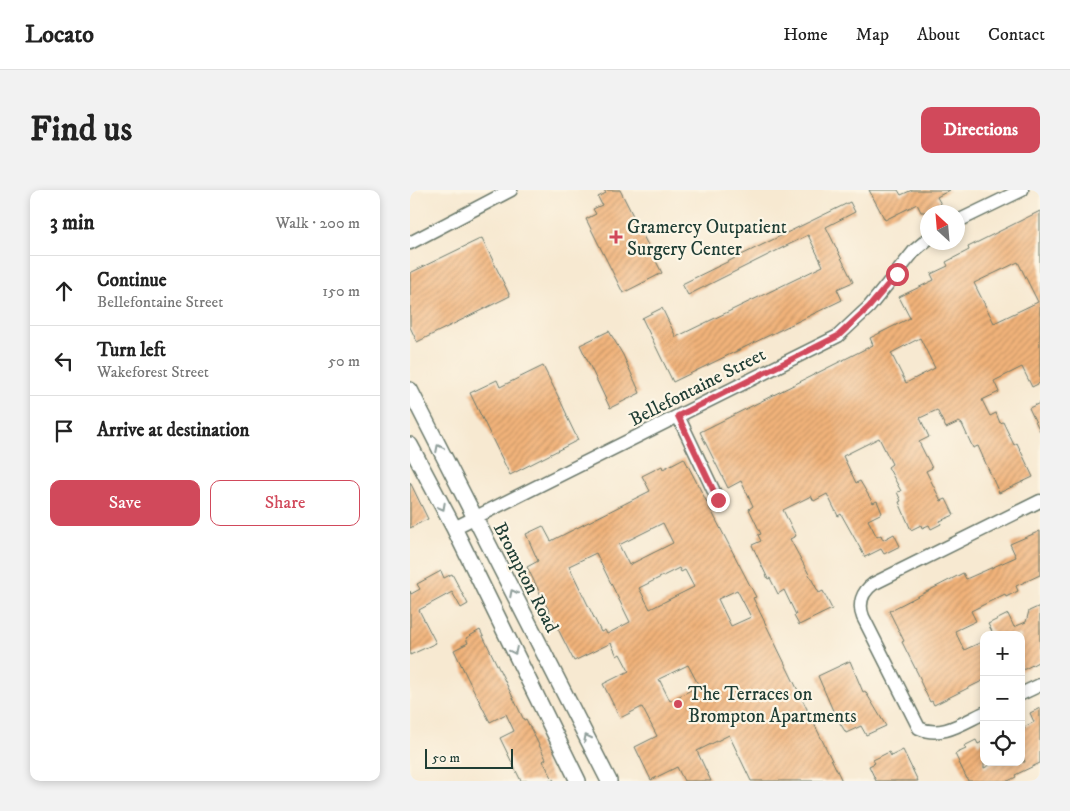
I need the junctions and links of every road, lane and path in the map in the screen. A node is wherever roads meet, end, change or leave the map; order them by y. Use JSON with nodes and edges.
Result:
{"nodes":[{"id":1,"x":511,"y":190,"type":"edge"},
{"id":2,"x":1022,"y":190,"type":"edge"},
{"id":3,"x":965,"y":218,"type":"edge"},
{"id":4,"x":410,"y":243,"type":"edge"},
{"id":5,"x":920,"y":246,"type":"edge"},
{"id":6,"x":410,"y":390,"type":"edge"},
{"id":7,"x":678,"y":416,"type":"junction"},
{"id":8,"x":410,"y":445,"type":"edge"},
{"id":9,"x":718,"y":500,"type":"dead end"},
{"id":10,"x":1040,"y":501,"type":"edge"},
{"id":11,"x":474,"y":518,"type":"junction"},
{"id":12,"x":454,"y":528,"type":"junction"},
{"id":13,"x":1040,"y":685,"type":"edge"},
{"id":14,"x":1025,"y":692,"type":"edge"},
{"id":15,"x":980,"y":715,"type":"edge"},
{"id":16,"x":597,"y":757,"type":"junction"},
{"id":17,"x":575,"y":776,"type":"edge"},
{"id":18,"x":609,"y":781,"type":"edge"}],
"edges":[{"from":1,"to":4,"type":"street"},
{"from":2,"to":3,"type":"street"},
{"from":5,"to":7,"type":"street","name":"Bellefontaine Street"},
{"from":11,"to":6,"type":"street","name":"Brompton Road","one_way":true},
{"from":7,"to":9,"type":"street"},
{"from":7,"to":11,"type":"street","name":"Bellefontaine Street"},
{"from":8,"to":12,"type":"street","one_way":true},
{"from":10,"to":15,"type":"street"},
{"from":11,"to":12,"type":"street","name":"Bellefontaine Street"},
{"from":16,"to":11,"type":"street","name":"Brompton Road","one_way":true},
{"from":12,"to":17,"type":"street","one_way":true},
{"from":13,"to":14,"type":"street"},
{"from":16,"to":17,"type":"street"},
{"from":16,"to":18,"type":"street","name":"Brompton Road"}]}
